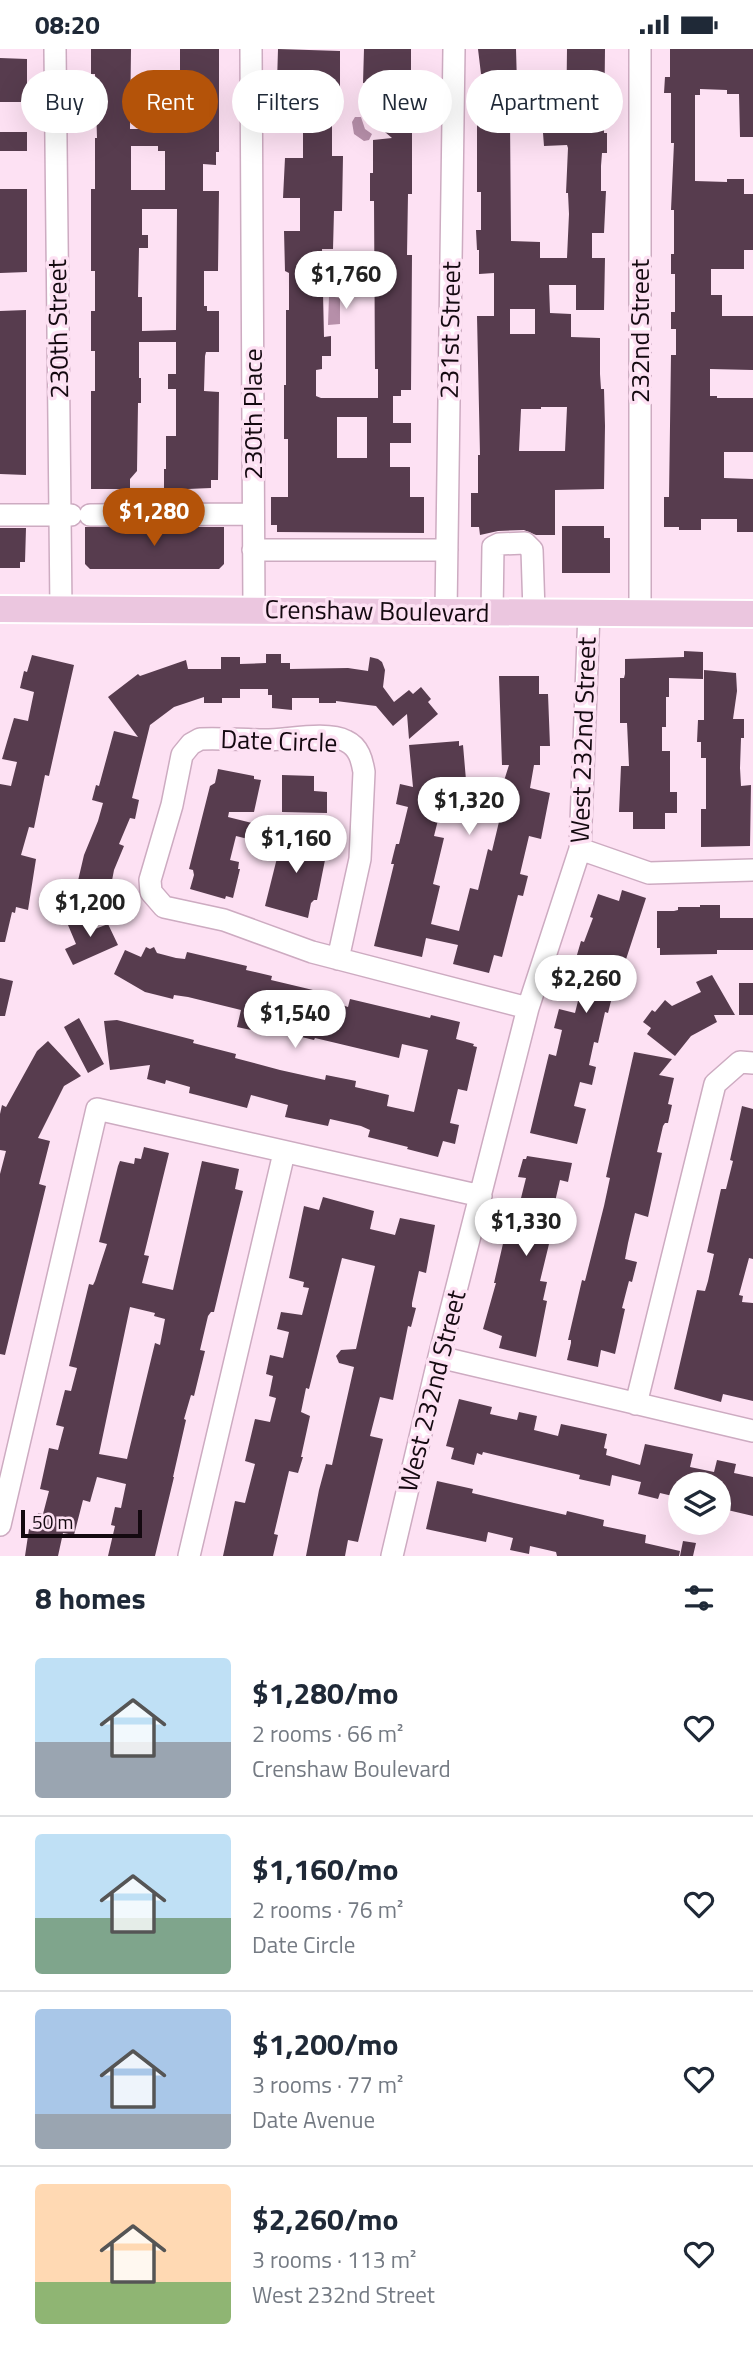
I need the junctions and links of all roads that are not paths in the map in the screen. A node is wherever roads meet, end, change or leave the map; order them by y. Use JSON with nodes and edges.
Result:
{"nodes":[{"id":1,"x":55,"y":49,"type":"edge"},
{"id":2,"x":251,"y":49,"type":"edge"},
{"id":3,"x":454,"y":49,"type":"edge"},
{"id":4,"x":640,"y":49,"type":"edge"},
{"id":5,"x":253,"y":514,"type":"junction"},
{"id":6,"x":0,"y":515,"type":"edge"},
{"id":7,"x":76,"y":515,"type":"junction"},
{"id":8,"x":253,"y":550,"type":"junction"},
{"id":9,"x":447,"y":551,"type":"junction"},
{"id":10,"x":61,"y":610,"type":"junction"},
{"id":11,"x":254,"y":610,"type":"junction"},
{"id":12,"x":446,"y":612,"type":"junction"},
{"id":13,"x":534,"y":612,"type":"junction"},
{"id":14,"x":1,"y":613,"type":"edge"},
{"id":15,"x":492,"y":613,"type":"junction"},
{"id":16,"x":589,"y":613,"type":"junction"},
{"id":17,"x":640,"y":613,"type":"junction"},
{"id":18,"x":753,"y":614,"type":"edge"},
{"id":19,"x":580,"y":849,"type":"junction"},
{"id":20,"x":753,"y":870,"type":"edge"},
{"id":21,"x":338,"y":959,"type":"junction"},
{"id":22,"x":528,"y":1008,"type":"junction"},
{"id":23,"x":753,"y":1063,"type":"edge"},
{"id":24,"x":284,"y":1153,"type":"junction"},
{"id":25,"x":481,"y":1196,"type":"junction"},
{"id":26,"x":439,"y":1357,"type":"junction"},
{"id":27,"x":636,"y":1403,"type":"junction"},
{"id":28,"x":753,"y":1431,"type":"edge"},
{"id":29,"x":0,"y":1525,"type":"edge"},
{"id":30,"x":189,"y":1556,"type":"edge"},
{"id":31,"x":392,"y":1556,"type":"edge"}],
"edges":[{"from":1,"to":7,"type":"street","name":"230th Street"},
{"from":2,"to":5,"type":"street","name":"230th Place"},
{"from":3,"to":9,"type":"street","name":"231st Street"},
{"from":4,"to":17,"type":"street","name":"232nd Street"},
{"from":5,"to":7,"type":"street"},
{"from":5,"to":8,"type":"street","name":"230th Place"},
{"from":6,"to":7,"type":"street"},
{"from":7,"to":10,"type":"street","name":"230th Street"},
{"from":8,"to":9,"type":"street"},
{"from":8,"to":11,"type":"street","name":"230th Place"},
{"from":9,"to":12,"type":"street","name":"231st Street"},
{"from":10,"to":11,"type":"main road","name":"Crenshaw Boulevard"},
{"from":10,"to":14,"type":"main road","name":"Crenshaw Boulevard"},
{"from":11,"to":12,"type":"main road","name":"Crenshaw Boulevard"},
{"from":12,"to":15,"type":"main road","name":"Crenshaw Boulevard"},
{"from":13,"to":15,"type":"main road","name":"Crenshaw Boulevard"},
{"from":13,"to":15,"type":"street"},
{"from":13,"to":16,"type":"main road","name":"Crenshaw Boulevard"},
{"from":16,"to":17,"type":"main road","name":"Crenshaw Boulevard"},
{"from":16,"to":19,"type":"street","name":"West 232nd Street"},
{"from":17,"to":18,"type":"main road","name":"Crenshaw Boulevard"},
{"from":19,"to":20,"type":"street"},
{"from":19,"to":22,"type":"street","name":"West 232nd Street"},
{"from":21,"to":21,"type":"street","name":"Date Circle"},
{"from":21,"to":22,"type":"street"},
{"from":22,"to":25,"type":"street","name":"West 232nd Street"},
{"from":23,"to":27,"type":"street"},
{"from":24,"to":25,"type":"street"},
{"from":24,"to":29,"type":"street"},
{"from":24,"to":30,"type":"street"},
{"from":25,"to":26,"type":"street","name":"West 232nd Street"},
{"from":26,"to":27,"type":"street"},
{"from":26,"to":31,"type":"street","name":"West 232nd Street"},
{"from":27,"to":28,"type":"street"}]}
